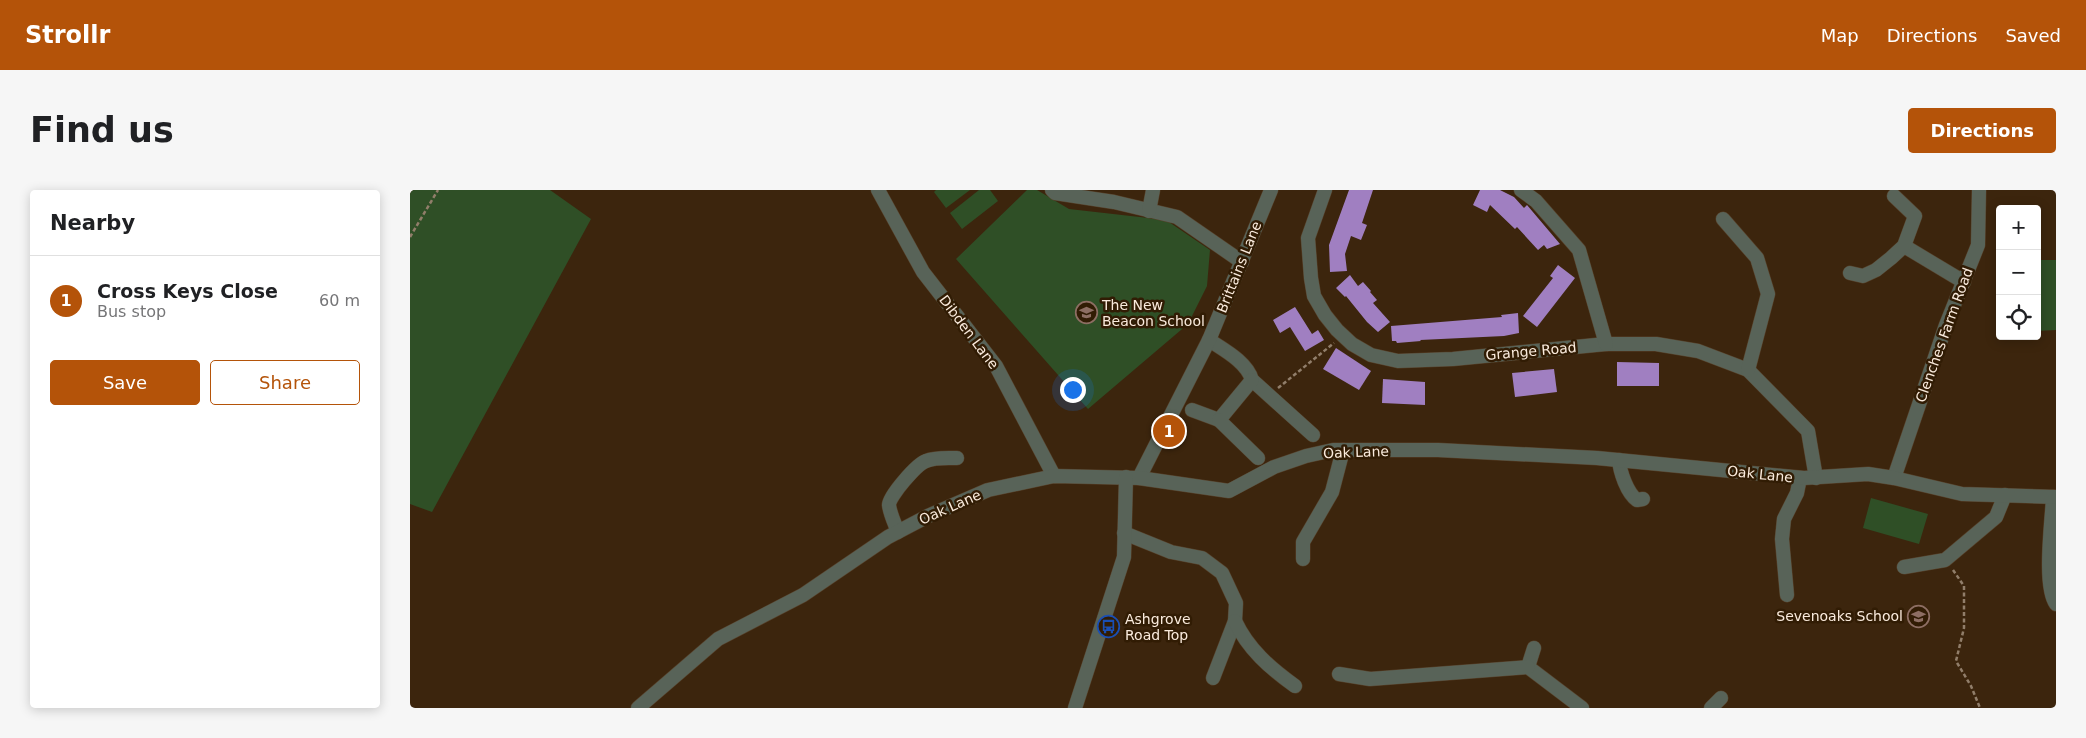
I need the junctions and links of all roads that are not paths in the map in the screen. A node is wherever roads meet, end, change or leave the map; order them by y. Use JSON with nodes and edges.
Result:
{"nodes":[{"id":1,"x":878,"y":190,"type":"edge"},
{"id":2,"x":1052,"y":190,"type":"edge"},
{"id":3,"x":1153,"y":190,"type":"edge"},
{"id":4,"x":1271,"y":190,"type":"edge"},
{"id":5,"x":1325,"y":190,"type":"edge"},
{"id":6,"x":1521,"y":190,"type":"edge"},
{"id":7,"x":1979,"y":190,"type":"edge"},
{"id":8,"x":1894,"y":196,"type":"dead end"},
{"id":9,"x":1149,"y":210,"type":"junction"},
{"id":10,"x":1723,"y":219,"type":"dead end"},
{"id":11,"x":1904,"y":246,"type":"junction"},
{"id":12,"x":1242,"y":262,"type":"junction"},
{"id":13,"x":1850,"y":273,"type":"dead end"},
{"id":14,"x":1964,"y":282,"type":"junction"},
{"id":15,"x":1209,"y":340,"type":"junction"},
{"id":16,"x":1606,"y":344,"type":"junction"},
{"id":17,"x":1748,"y":370,"type":"junction"},
{"id":18,"x":1252,"y":380,"type":"junction"},
{"id":19,"x":1192,"y":410,"type":"dead end"},
{"id":20,"x":1219,"y":420,"type":"junction"},
{"id":21,"x":1313,"y":434,"type":"dead end"},
{"id":22,"x":1343,"y":450,"type":"junction"},
{"id":23,"x":957,"y":458,"type":"dead end"},
{"id":24,"x":1258,"y":458,"type":"dead end"},
{"id":25,"x":1619,"y":460,"type":"junction"},
{"id":26,"x":1054,"y":476,"type":"junction"},
{"id":27,"x":1132,"y":477,"type":"junction"},
{"id":28,"x":1800,"y":478,"type":"junction"},
{"id":29,"x":1816,"y":478,"type":"junction"},
{"id":30,"x":1894,"y":478,"type":"junction"},
{"id":31,"x":2005,"y":496,"type":"junction"},
{"id":32,"x":2055,"y":497,"type":"edge"},
{"id":33,"x":1643,"y":499,"type":"dead end"},
{"id":34,"x":898,"y":532,"type":"junction"},
{"id":35,"x":1124,"y":533,"type":"junction"},
{"id":36,"x":1303,"y":559,"type":"dead end"},
{"id":37,"x":1904,"y":567,"type":"dead end"},
{"id":38,"x":1787,"y":595,"type":"dead end"},
{"id":39,"x":2056,"y":604,"type":"edge"},
{"id":40,"x":1235,"y":621,"type":"junction"},
{"id":41,"x":1534,"y":648,"type":"dead end"},
{"id":42,"x":1528,"y":667,"type":"junction"},
{"id":43,"x":1339,"y":674,"type":"dead end"},
{"id":44,"x":1213,"y":678,"type":"dead end"},
{"id":45,"x":1295,"y":686,"type":"dead end"},
{"id":46,"x":1722,"y":698,"type":"dead end"},
{"id":47,"x":638,"y":708,"type":"edge"},
{"id":48,"x":1075,"y":708,"type":"edge"},
{"id":49,"x":1582,"y":708,"type":"edge"},
{"id":50,"x":1711,"y":708,"type":"edge"}],
"edges":[{"from":1,"to":26,"type":"street","name":"Dibden Lane"},
{"from":2,"to":9,"type":"street"},
{"from":3,"to":9,"type":"street"},
{"from":4,"to":12,"type":"street","name":"Brittains Lane"},
{"from":5,"to":16,"type":"street","name":"Grange Road"},
{"from":6,"to":16,"type":"street"},
{"from":7,"to":14,"type":"street","name":"Clenches Farm Road"},
{"from":8,"to":11,"type":"street"},
{"from":9,"to":12,"type":"street"},
{"from":10,"to":17,"type":"street"},
{"from":11,"to":13,"type":"street"},
{"from":11,"to":14,"type":"street"},
{"from":12,"to":15,"type":"street","name":"Brittains Lane"},
{"from":14,"to":30,"type":"street","name":"Clenches Farm Road"},
{"from":15,"to":18,"type":"street"},
{"from":15,"to":27,"type":"street","name":"Brittains Lane"},
{"from":16,"to":17,"type":"street","name":"Grange Road"},
{"from":17,"to":29,"type":"street","name":"Grange Road"},
{"from":18,"to":20,"type":"street"},
{"from":18,"to":21,"type":"street"},
{"from":19,"to":20,"type":"street"},
{"from":20,"to":24,"type":"street"},
{"from":22,"to":25,"type":"street","name":"Oak Lane"},
{"from":22,"to":27,"type":"street","name":"Oak Lane"},
{"from":22,"to":36,"type":"street"},
{"from":23,"to":34,"type":"street"},
{"from":25,"to":28,"type":"street","name":"Oak Lane"},
{"from":25,"to":33,"type":"street"},
{"from":26,"to":27,"type":"street","name":"Oak Lane"},
{"from":26,"to":34,"type":"street","name":"Oak Lane"},
{"from":27,"to":35,"type":"street"},
{"from":28,"to":29,"type":"street","name":"Oak Lane"},
{"from":28,"to":38,"type":"street"},
{"from":29,"to":30,"type":"street","name":"Oak Lane"},
{"from":30,"to":31,"type":"street","name":"Oak Lane"},
{"from":31,"to":32,"type":"street","name":"Oak Lane"},
{"from":31,"to":37,"type":"street"},
{"from":32,"to":39,"type":"street"},
{"from":34,"to":47,"type":"street","name":"Oak Lane"},
{"from":35,"to":40,"type":"street"},
{"from":35,"to":48,"type":"street"},
{"from":40,"to":44,"type":"street"},
{"from":40,"to":45,"type":"street"},
{"from":41,"to":42,"type":"street"},
{"from":42,"to":43,"type":"street"},
{"from":42,"to":49,"type":"street"},
{"from":46,"to":50,"type":"street"}]}
